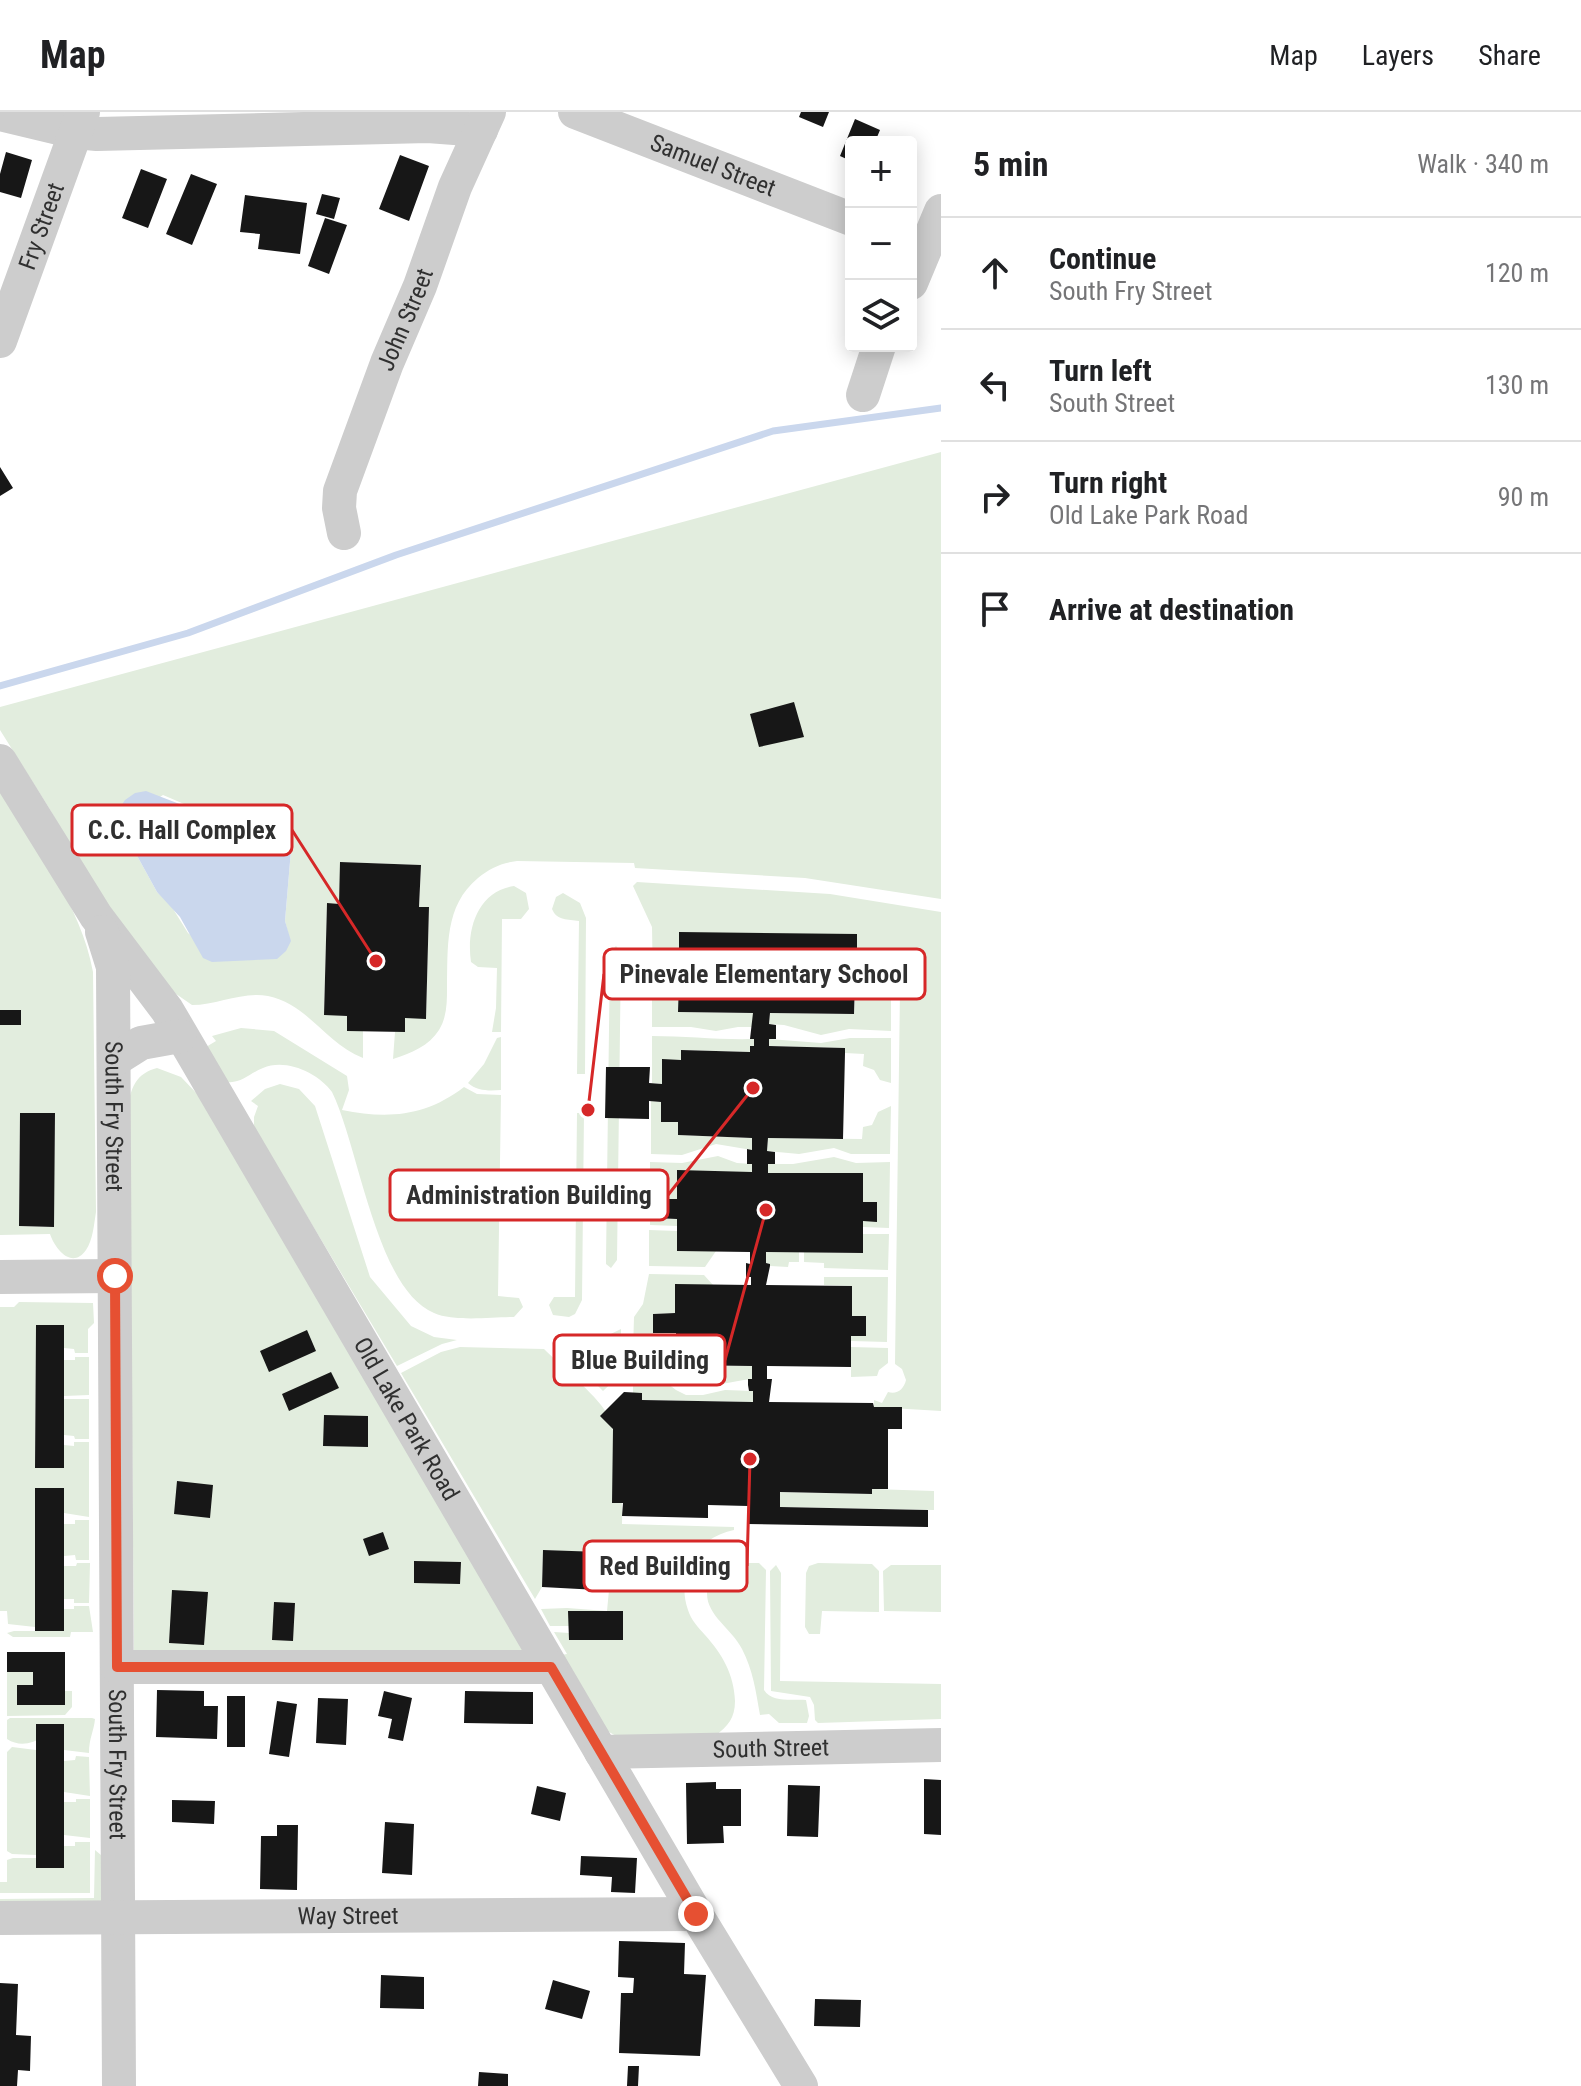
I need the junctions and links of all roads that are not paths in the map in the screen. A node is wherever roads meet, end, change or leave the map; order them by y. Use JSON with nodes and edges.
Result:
{"nodes":[{"id":1,"x":575,"y":112,"type":"edge"},
{"id":2,"x":0,"y":114,"type":"edge"},
{"id":3,"x":485,"y":121,"type":"edge"},
{"id":4,"x":79,"y":122,"type":"edge"},
{"id":5,"x":941,"y":211,"type":"edge"},
{"id":6,"x":845,"y":217,"type":"edge"},
{"id":7,"x":918,"y":245,"type":"edge"},
{"id":8,"x":912,"y":280,"type":"edge"},
{"id":9,"x":0,"y":341,"type":"edge"},
{"id":10,"x":877,"y":352,"type":"edge"},
{"id":11,"x":863,"y":395,"type":"dead end"},
{"id":12,"x":344,"y":533,"type":"dead end"},
{"id":13,"x":0,"y":761,"type":"edge"},
{"id":14,"x":96,"y":916,"type":"junction"},
{"id":15,"x":180,"y":1036,"type":"junction"},
{"id":16,"x":114,"y":1060,"type":"junction"},
{"id":17,"x":115,"y":1276,"type":"junction"},
{"id":18,"x":0,"y":1277,"type":"edge"},
{"id":19,"x":117,"y":1667,"type":"junction"},
{"id":20,"x":551,"y":1667,"type":"junction"},
{"id":21,"x":941,"y":1745,"type":"edge"},
{"id":22,"x":601,"y":1752,"type":"junction"},
{"id":23,"x":696,"y":1914,"type":"junction"},
{"id":24,"x":0,"y":1918,"type":"edge"},
{"id":25,"x":119,"y":1918,"type":"junction"},
{"id":26,"x":119,"y":2086,"type":"edge"},
{"id":27,"x":801,"y":2086,"type":"edge"}],
"edges":[{"from":1,"to":6,"type":"street","name":"Samuel Street"},
{"from":2,"to":4,"type":"street"},
{"from":3,"to":4,"type":"street"},
{"from":3,"to":12,"type":"street","name":"John Street"},
{"from":4,"to":9,"type":"street","name":"Fry Street"},
{"from":5,"to":7,"type":"street"},
{"from":7,"to":8,"type":"street"},
{"from":10,"to":11,"type":"street"},
{"from":13,"to":14,"type":"street","name":"Old Lake Park Road"},
{"from":14,"to":15,"type":"street","name":"Old Lake Park Road"},
{"from":14,"to":16,"type":"street","name":"South Fry Street"},
{"from":15,"to":16,"type":"street"},
{"from":15,"to":20,"type":"street","name":"Old Lake Park Road"},
{"from":16,"to":17,"type":"street","name":"South Fry Street"},
{"from":17,"to":18,"type":"street"},
{"from":17,"to":19,"type":"street","name":"South Fry Street"},
{"from":19,"to":20,"type":"street"},
{"from":19,"to":25,"type":"street","name":"South Fry Street"},
{"from":20,"to":22,"type":"street","name":"Old Lake Park Road"},
{"from":21,"to":22,"type":"street","name":"South Street"},
{"from":22,"to":23,"type":"street","name":"Old Lake Park Road"},
{"from":23,"to":25,"type":"street","name":"Way Street"},
{"from":23,"to":27,"type":"street","name":"Old Lake Park Road"},
{"from":24,"to":25,"type":"street","name":"Way Street"},
{"from":25,"to":26,"type":"street","name":"South Fry Street"}]}
